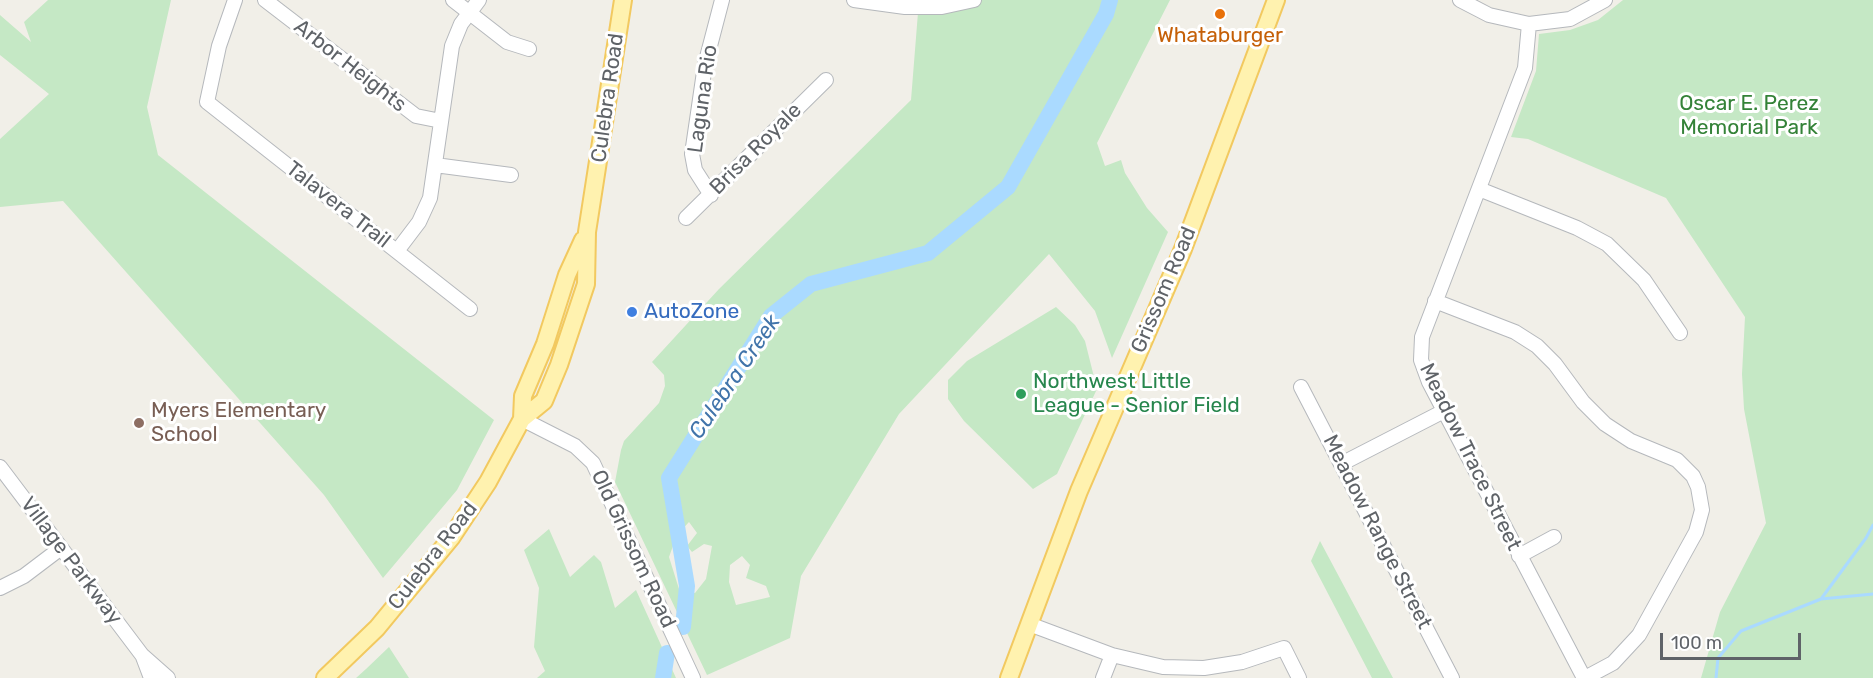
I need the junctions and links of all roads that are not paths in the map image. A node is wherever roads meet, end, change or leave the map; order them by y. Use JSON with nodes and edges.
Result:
{"nodes":[{"id":1,"x":235,"y":0,"type":"edge"},
{"id":2,"x":265,"y":0,"type":"edge"},
{"id":3,"x":453,"y":0,"type":"edge"},
{"id":4,"x":479,"y":0,"type":"edge"},
{"id":5,"x":623,"y":0,"type":"edge"},
{"id":6,"x":722,"y":0,"type":"edge"},
{"id":7,"x":854,"y":0,"type":"edge"},
{"id":8,"x":974,"y":0,"type":"edge"},
{"id":9,"x":1276,"y":0,"type":"edge"},
{"id":10,"x":1460,"y":0,"type":"edge"},
{"id":11,"x":1605,"y":0,"type":"edge"},
{"id":12,"x":469,"y":12,"type":"junction"},
{"id":13,"x":1529,"y":24,"type":"junction"},
{"id":14,"x":529,"y":48,"type":"dead end"},
{"id":15,"x":826,"y":80,"type":"dead end"},
{"id":16,"x":441,"y":122,"type":"junction"},
{"id":17,"x":435,"y":165,"type":"junction"},
{"id":18,"x":511,"y":175,"type":"dead end"},
{"id":19,"x":1479,"y":189,"type":"junction"},
{"id":20,"x":711,"y":195,"type":"junction"},
{"id":21,"x":686,"y":218,"type":"dead end"},
{"id":22,"x":397,"y":251,"type":"junction"},
{"id":23,"x":1435,"y":301,"type":"junction"},
{"id":24,"x":470,"y":309,"type":"dead end"},
{"id":25,"x":1680,"y":333,"type":"dead end"},
{"id":26,"x":1301,"y":387,"type":"dead end"},
{"id":27,"x":1444,"y":411,"type":"junction"},
{"id":28,"x":522,"y":419,"type":"junction"},
{"id":29,"x":1341,"y":464,"type":"junction"},
{"id":30,"x":0,"y":467,"type":"edge"},
{"id":31,"x":1554,"y":537,"type":"dead end"},
{"id":32,"x":61,"y":548,"type":"junction"},
{"id":33,"x":1519,"y":556,"type":"junction"},
{"id":34,"x":0,"y":588,"type":"edge"},
{"id":35,"x":1029,"y":624,"type":"junction"},
{"id":36,"x":142,"y":655,"type":"junction"},
{"id":37,"x":1112,"y":655,"type":"junction"},
{"id":38,"x":151,"y":678,"type":"edge"},
{"id":39,"x":168,"y":678,"type":"edge"},
{"id":40,"x":325,"y":678,"type":"edge"},
{"id":41,"x":693,"y":678,"type":"edge"},
{"id":42,"x":1009,"y":678,"type":"edge"},
{"id":43,"x":1103,"y":678,"type":"edge"},
{"id":44,"x":1299,"y":678,"type":"edge"},
{"id":45,"x":1452,"y":678,"type":"edge"},
{"id":46,"x":1585,"y":678,"type":"edge"}],
"edges":[{"from":1,"to":22,"type":"street","name":"Talavera Trail"},
{"from":2,"to":16,"type":"street","name":"Arbor Heights"},
{"from":3,"to":12,"type":"street"},
{"from":4,"to":12,"type":"street"},
{"from":5,"to":28,"type":"main road","name":"Culebra Road"},
{"from":6,"to":20,"type":"street","name":"Laguna Rio"},
{"from":7,"to":8,"type":"street"},
{"from":9,"to":35,"type":"main road","name":"Grissom Road"},
{"from":10,"to":13,"type":"street"},
{"from":11,"to":13,"type":"street"},
{"from":12,"to":14,"type":"street"},
{"from":12,"to":16,"type":"street"},
{"from":13,"to":19,"type":"street","name":"Meadow Trace Street"},
{"from":15,"to":20,"type":"street","name":"Brisa Royale"},
{"from":16,"to":17,"type":"street"},
{"from":17,"to":18,"type":"street"},
{"from":17,"to":22,"type":"street"},
{"from":19,"to":23,"type":"street","name":"Meadow Trace Street"},
{"from":19,"to":25,"type":"street"},
{"from":20,"to":21,"type":"street","name":"Brisa Royale"},
{"from":22,"to":24,"type":"street","name":"Talavera Trail"},
{"from":23,"to":27,"type":"street","name":"Meadow Trace Street"},
{"from":23,"to":46,"type":"street"},
{"from":26,"to":29,"type":"street","name":"Meadow Range Street"},
{"from":27,"to":29,"type":"street"},
{"from":27,"to":33,"type":"street","name":"Meadow Trace Street"},
{"from":28,"to":40,"type":"main road","name":"Culebra Road"},
{"from":28,"to":41,"type":"street","name":"Old Grissom Road"},
{"from":29,"to":45,"type":"street","name":"Meadow Range Street"},
{"from":30,"to":32,"type":"street","name":"Village Parkway"},
{"from":31,"to":33,"type":"street"},
{"from":32,"to":34,"type":"street"},
{"from":32,"to":36,"type":"street","name":"Village Parkway"},
{"from":33,"to":46,"type":"street","name":"Meadow Trace Street"},
{"from":35,"to":37,"type":"street"},
{"from":35,"to":42,"type":"main road","name":"Grissom Road"},
{"from":36,"to":38,"type":"street","name":"Village Parkway"},
{"from":36,"to":39,"type":"street","name":"Village Parkway"},
{"from":37,"to":43,"type":"street"},
{"from":37,"to":44,"type":"street"}]}
